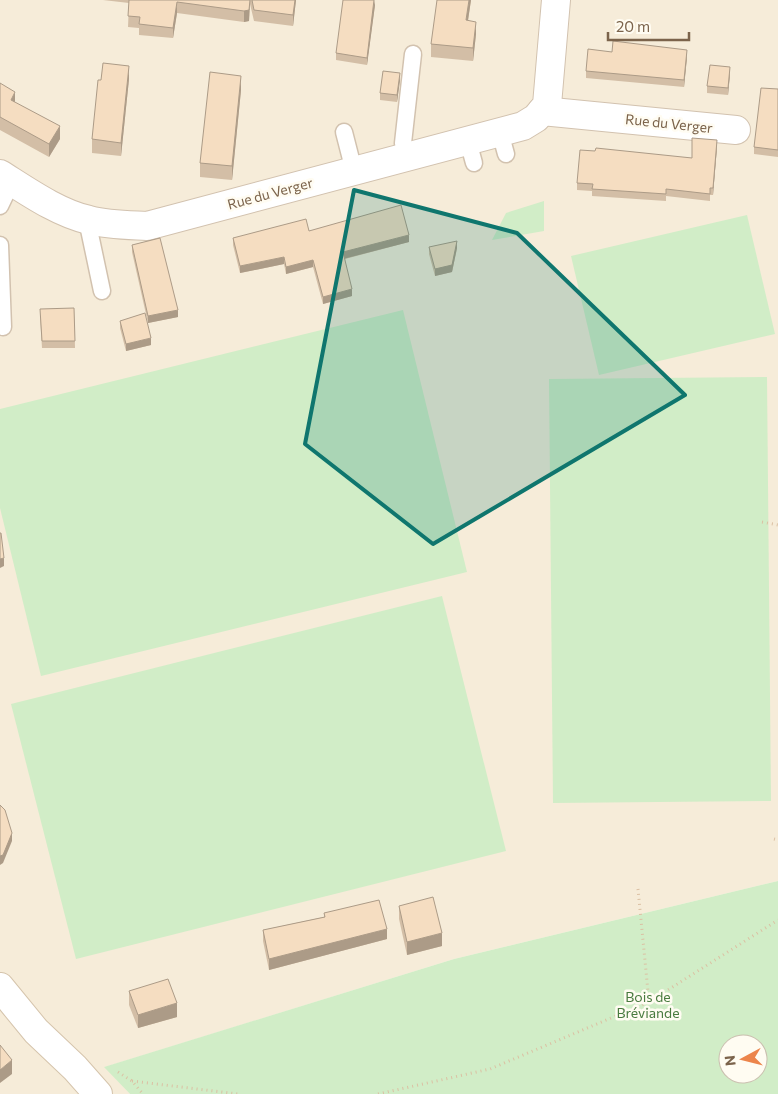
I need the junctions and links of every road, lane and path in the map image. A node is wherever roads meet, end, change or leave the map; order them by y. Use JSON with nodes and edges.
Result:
{"nodes":[{"id":1,"x":556,"y":0,"type":"edge"},
{"id":2,"x":413,"y":54,"type":"dead end"},
{"id":3,"x":542,"y":111,"type":"junction"},
{"id":4,"x":736,"y":130,"type":"dead end"},
{"id":5,"x":344,"y":132,"type":"dead end"},
{"id":6,"x":406,"y":157,"type":"junction"},
{"id":7,"x":354,"y":171,"type":"junction"},
{"id":8,"x":6,"y":178,"type":"edge"},
{"id":9,"x":0,"y":206,"type":"edge"},
{"id":10,"x":88,"y":220,"type":"junction"},
{"id":11,"x":0,"y":246,"type":"edge"},
{"id":12,"x":102,"y":291,"type":"dead end"},
{"id":13,"x":3,"y":327,"type":"dead end"},
{"id":14,"x":762,"y":522,"type":"dead end"},
{"id":15,"x":778,"y":525,"type":"edge"},
{"id":16,"x":638,"y":889,"type":"dead end"},
{"id":17,"x":778,"y":920,"type":"edge"},
{"id":18,"x":0,"y":987,"type":"edge"},
{"id":19,"x":649,"y":1002,"type":"junction"},
{"id":20,"x":132,"y":1082,"type":"dead end"},
{"id":21,"x":98,"y":1094,"type":"edge"},
{"id":22,"x":238,"y":1094,"type":"edge"},
{"id":23,"x":378,"y":1094,"type":"edge"}],
"edges":[{"from":1,"to":3,"type":"street"},
{"from":2,"to":6,"type":"lane"},
{"from":3,"to":4,"type":"street","name":"Rue du Verger"},
{"from":3,"to":6,"type":"street","name":"Rue du Verger"},
{"from":5,"to":7,"type":"lane"},
{"from":6,"to":7,"type":"street","name":"Rue du Verger"},
{"from":7,"to":10,"type":"street","name":"Rue du Verger"},
{"from":8,"to":9,"type":"lane"},
{"from":8,"to":10,"type":"street","name":"Rue du Verger"},
{"from":10,"to":12,"type":"lane"},
{"from":11,"to":13,"type":"lane"},
{"from":14,"to":15,"type":"path"},
{"from":16,"to":19,"type":"path"},
{"from":17,"to":19,"type":"path"},
{"from":18,"to":21,"type":"street"},
{"from":19,"to":23,"type":"path"},
{"from":20,"to":22,"type":"path"}]}
